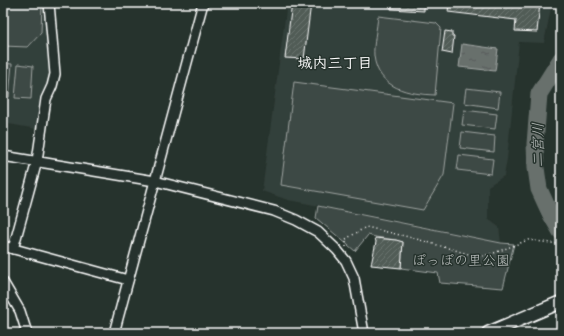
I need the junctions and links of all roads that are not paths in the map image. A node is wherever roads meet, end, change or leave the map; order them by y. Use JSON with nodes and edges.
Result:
{"nodes":[{"id":1,"x":49,"y":3,"type":"edge"},
{"id":2,"x":203,"y":3,"type":"edge"},
{"id":3,"x":3,"y":156,"type":"edge"},
{"id":4,"x":37,"y":161,"type":"junction"},
{"id":5,"x":155,"y":181,"type":"junction"},
{"id":6,"x":3,"y":246,"type":"edge"},
{"id":7,"x":13,"y":249,"type":"junction"},
{"id":8,"x":128,"y":280,"type":"junction"},
{"id":9,"x":3,"y":282,"type":"edge"},
{"id":10,"x":561,"y":302,"type":"edge"},
{"id":11,"x":28,"y":333,"type":"edge"},
{"id":12,"x":114,"y":333,"type":"edge"},
{"id":13,"x":364,"y":333,"type":"edge"},
{"id":14,"x":488,"y":333,"type":"edge"}],
"edges":[{"from":1,"to":4,"type":"street"},
{"from":2,"to":5,"type":"street"},
{"from":3,"to":4,"type":"street"},
{"from":4,"to":5,"type":"street"},
{"from":4,"to":7,"type":"street"},
{"from":5,"to":8,"type":"street"},
{"from":5,"to":13,"type":"street"},
{"from":6,"to":7,"type":"street"},
{"from":7,"to":8,"type":"street"},
{"from":8,"to":12,"type":"street"},
{"from":9,"to":11,"type":"street"},
{"from":10,"to":14,"type":"main road"}]}
